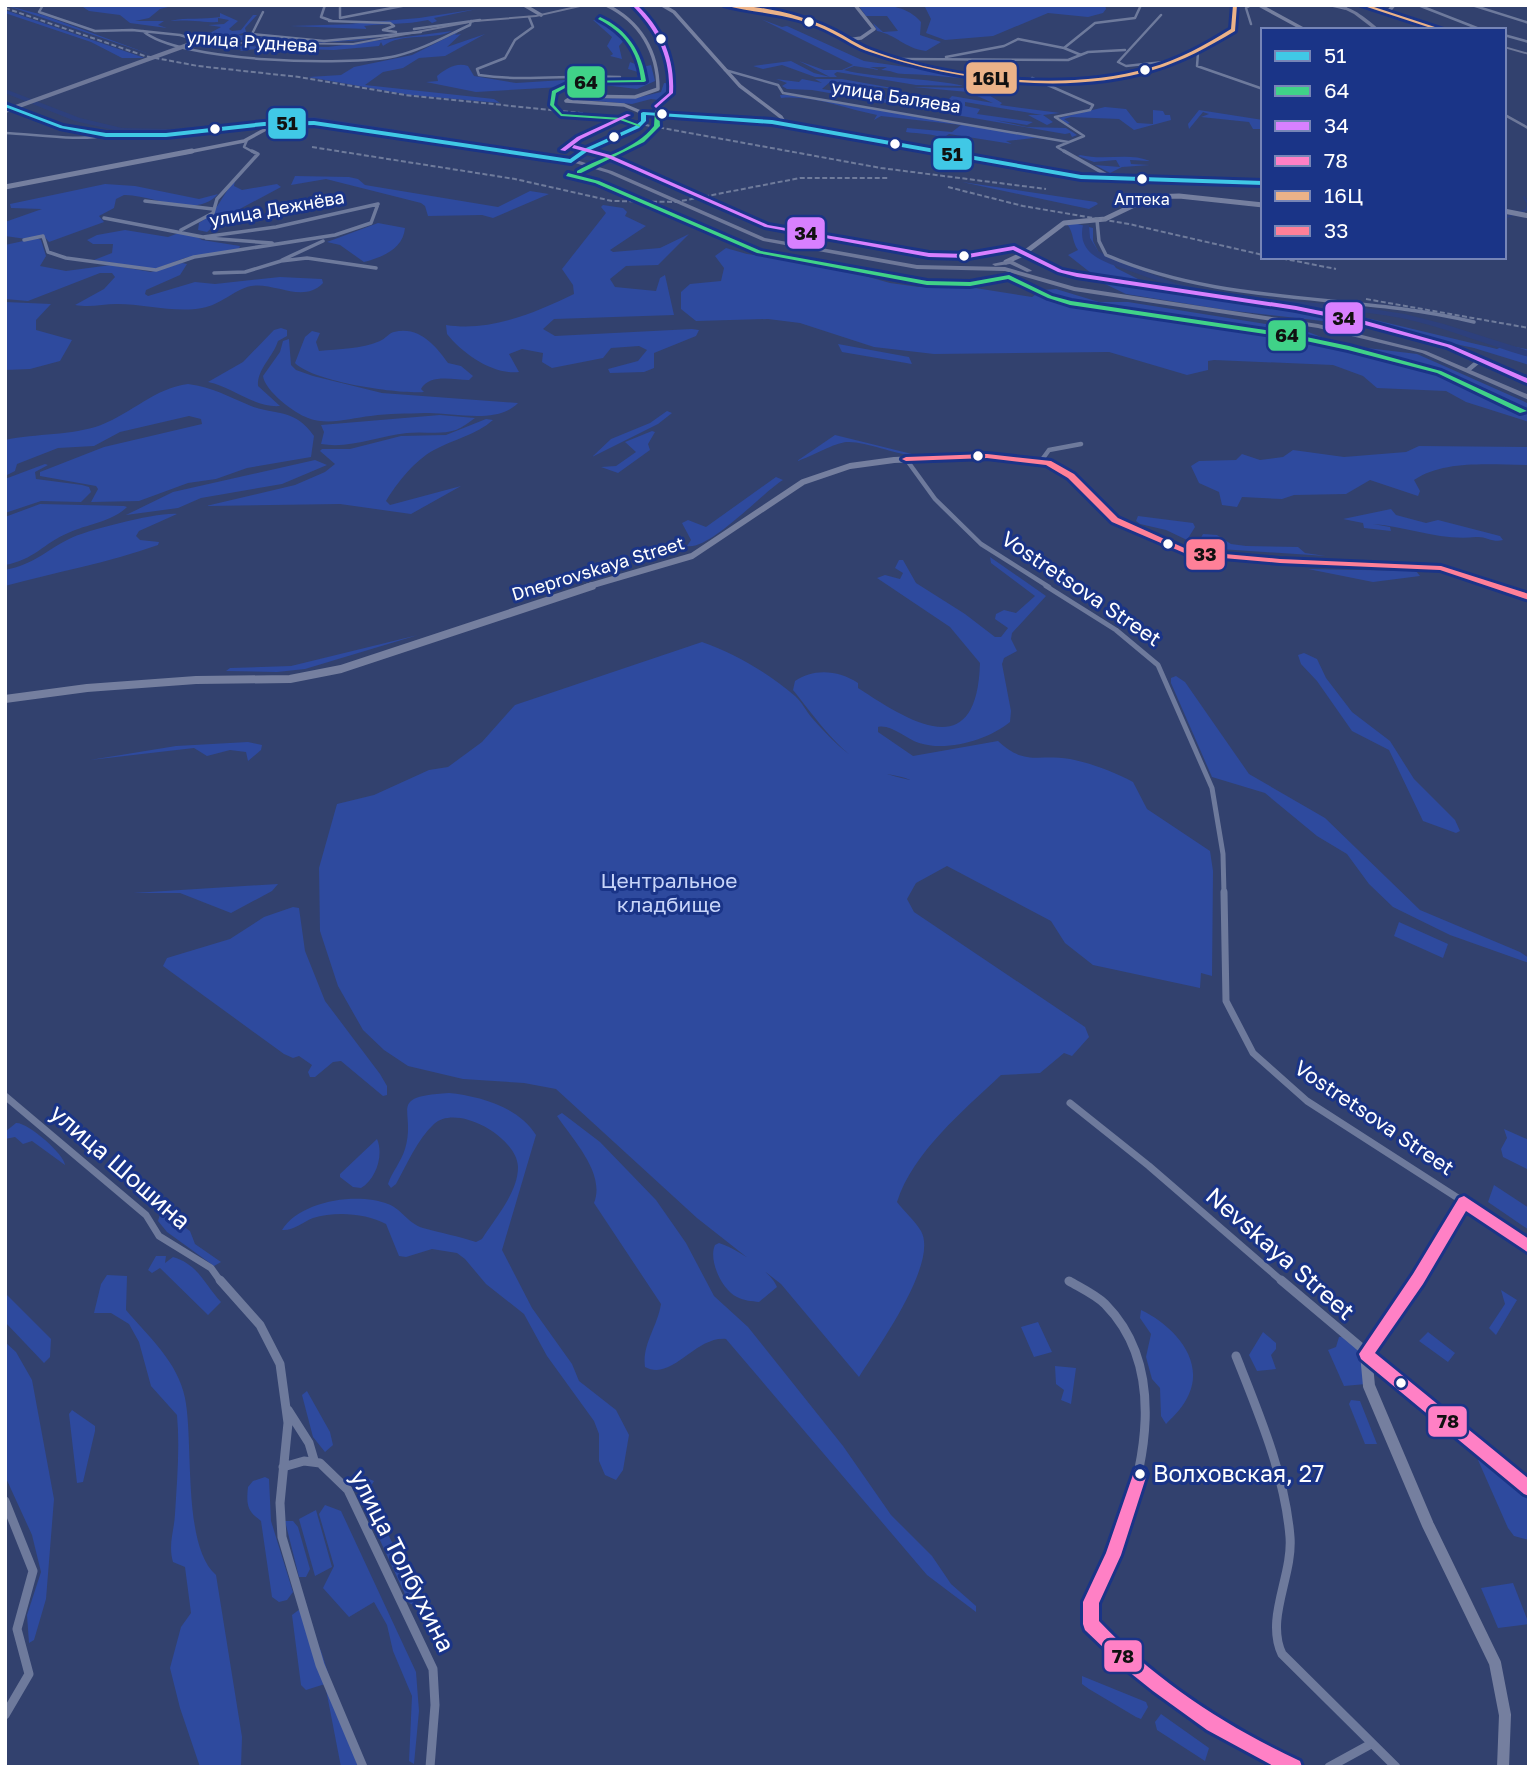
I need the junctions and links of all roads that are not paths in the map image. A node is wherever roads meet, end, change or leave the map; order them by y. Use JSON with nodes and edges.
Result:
{"nodes":[{"id":1,"x":43,"y":5,"type":"edge"},
{"id":2,"x":326,"y":5,"type":"edge"},
{"id":3,"x":340,"y":5,"type":"edge"},
{"id":4,"x":407,"y":5,"type":"edge"},
{"id":5,"x":524,"y":5,"type":"edge"},
{"id":6,"x":576,"y":5,"type":"edge"},
{"id":7,"x":587,"y":5,"type":"edge"},
{"id":8,"x":606,"y":5,"type":"edge"},
{"id":9,"x":662,"y":5,"type":"edge"},
{"id":10,"x":702,"y":5,"type":"edge"},
{"id":11,"x":724,"y":5,"type":"edge"},
{"id":12,"x":855,"y":5,"type":"edge"},
{"id":13,"x":1141,"y":5,"type":"edge"},
{"id":14,"x":1236,"y":5,"type":"edge"},
{"id":15,"x":1251,"y":5,"type":"edge"},
{"id":16,"x":1259,"y":5,"type":"edge"},
{"id":17,"x":1274,"y":5,"type":"edge"},
{"id":18,"x":1332,"y":5,"type":"edge"},
{"id":19,"x":1338,"y":5,"type":"edge"},
{"id":20,"x":1362,"y":5,"type":"edge"},
{"id":21,"x":1418,"y":5,"type":"edge"},
{"id":22,"x":1472,"y":5,"type":"edge"},
{"id":23,"x":731,"y":6,"type":"edge"},
{"id":24,"x":621,"y":8,"type":"edge"},
{"id":25,"x":1345,"y":8,"type":"junction"},
{"id":26,"x":1269,"y":9,"type":"junction"},
{"id":27,"x":1391,"y":9,"type":"edge"},
{"id":28,"x":263,"y":12,"type":"dead end"},
{"id":29,"x":551,"y":13,"type":"junction"},
{"id":30,"x":541,"y":15,"type":"junction"},
{"id":31,"x":1161,"y":15,"type":"dead end"},
{"id":32,"x":529,"y":17,"type":"junction"},
{"id":33,"x":340,"y":19,"type":"junction"},
{"id":34,"x":480,"y":20,"type":"junction"},
{"id":35,"x":329,"y":21,"type":"junction"},
{"id":36,"x":471,"y":21,"type":"junction"},
{"id":37,"x":1529,"y":23,"type":"edge"},
{"id":38,"x":1251,"y":24,"type":"dead end"},
{"id":39,"x":1302,"y":28,"type":"edge"},
{"id":40,"x":1375,"y":28,"type":"edge"},
{"id":41,"x":1438,"y":28,"type":"edge"},
{"id":42,"x":1477,"y":28,"type":"edge"},
{"id":43,"x":143,"y":31,"type":"junction"},
{"id":44,"x":421,"y":32,"type":"junction"},
{"id":45,"x":1506,"y":36,"type":"edge"},
{"id":46,"x":848,"y":40,"type":"junction"},
{"id":47,"x":196,"y":42,"type":"junction"},
{"id":48,"x":1529,"y":42,"type":"edge"},
{"id":49,"x":1064,"y":48,"type":"junction"},
{"id":50,"x":1506,"y":48,"type":"edge"},
{"id":51,"x":1125,"y":50,"type":"junction"},
{"id":52,"x":1198,"y":53,"type":"junction"},
{"id":53,"x":1081,"y":54,"type":"junction"},
{"id":54,"x":1529,"y":54,"type":"edge"},
{"id":55,"x":902,"y":59,"type":"junction"},
{"id":56,"x":952,"y":59,"type":"junction"},
{"id":57,"x":1172,"y":61,"type":"junction"},
{"id":58,"x":725,"y":71,"type":"junction"},
{"id":59,"x":620,"y":77,"type":"dead end"},
{"id":60,"x":1032,"y":78,"type":"junction"},
{"id":61,"x":1261,"y":88,"type":"edge"},
{"id":62,"x":5,"y":105,"type":"edge"},
{"id":63,"x":5,"y":111,"type":"edge"},
{"id":64,"x":643,"y":113,"type":"junction"},
{"id":65,"x":1506,"y":115,"type":"edge"},
{"id":66,"x":277,"y":124,"type":"junction"},
{"id":67,"x":786,"y":125,"type":"junction"},
{"id":68,"x":1529,"y":129,"type":"edge"},
{"id":69,"x":5,"y":133,"type":"edge"},
{"id":70,"x":106,"y":135,"type":"junction"},
{"id":71,"x":247,"y":140,"type":"junction"},
{"id":72,"x":1068,"y":142,"type":"junction"},
{"id":73,"x":571,"y":161,"type":"junction"},
{"id":74,"x":1114,"y":179,"type":"junction"},
{"id":75,"x":1261,"y":183,"type":"edge"},
{"id":76,"x":5,"y":187,"type":"edge"},
{"id":77,"x":145,"y":201,"type":"dead end"},
{"id":78,"x":1261,"y":205,"type":"edge"},
{"id":79,"x":213,"y":209,"type":"junction"},
{"id":80,"x":1506,"y":211,"type":"edge"},
{"id":81,"x":1526,"y":214,"type":"edge"},
{"id":82,"x":104,"y":218,"type":"dead end"},
{"id":83,"x":1097,"y":220,"type":"junction"},
{"id":84,"x":181,"y":230,"type":"junction"},
{"id":85,"x":335,"y":236,"type":"junction"},
{"id":86,"x":203,"y":237,"type":"junction"},
{"id":87,"x":24,"y":240,"type":"dead end"},
{"id":88,"x":288,"y":243,"type":"junction"},
{"id":89,"x":1023,"y":254,"type":"junction"},
{"id":90,"x":281,"y":261,"type":"junction"},
{"id":91,"x":1017,"y":265,"type":"junction"},
{"id":92,"x":1005,"y":266,"type":"junction"},
{"id":93,"x":376,"y":268,"type":"dead end"},
{"id":94,"x":214,"y":273,"type":"dead end"},
{"id":95,"x":1055,"y":284,"type":"junction"},
{"id":96,"x":1474,"y":322,"type":"dead end"},
{"id":97,"x":1480,"y":360,"type":"dead end"},
{"id":98,"x":1468,"y":370,"type":"junction"},
{"id":99,"x":1529,"y":398,"type":"edge"},
{"id":100,"x":1081,"y":444,"type":"dead end"},
{"id":101,"x":906,"y":459,"type":"junction"},
{"id":102,"x":1041,"y":461,"type":"junction"},
{"id":103,"x":1529,"y":597,"type":"edge"},
{"id":104,"x":5,"y":699,"type":"edge"},
{"id":105,"x":5,"y":1096,"type":"edge"},
{"id":106,"x":1070,"y":1103,"type":"dead end"},
{"id":107,"x":1464,"y":1202,"type":"junction"},
{"id":108,"x":1529,"y":1247,"type":"edge"},
{"id":109,"x":1069,"y":1281,"type":"dead end"},
{"id":110,"x":1366,"y":1354,"type":"junction"},
{"id":111,"x":1237,"y":1356,"type":"dead end"},
{"id":112,"x":288,"y":1410,"type":"junction"},
{"id":113,"x":314,"y":1460,"type":"junction"},
{"id":114,"x":284,"y":1467,"type":"junction"},
{"id":115,"x":1529,"y":1489,"type":"edge"},
{"id":116,"x":5,"y":1501,"type":"edge"},
{"id":117,"x":5,"y":1715,"type":"edge"},
{"id":118,"x":1371,"y":1744,"type":"junction"},
{"id":119,"x":363,"y":1767,"type":"edge"},
{"id":120,"x":430,"y":1767,"type":"edge"},
{"id":121,"x":1294,"y":1767,"type":"edge"},
{"id":122,"x":1329,"y":1767,"type":"edge"},
{"id":123,"x":1396,"y":1767,"type":"edge"},
{"id":124,"x":1503,"y":1767,"type":"edge"}],
"edges":[{"from":1,"to":43,"type":"street","name":"улица Руднева"},
{"from":2,"to":35,"type":"street"},
{"from":3,"to":33,"type":"street"},
{"from":4,"to":33,"type":"street"},
{"from":5,"to":30,"type":"main road"},
{"from":6,"to":29,"type":"main road"},
{"from":7,"to":29,"type":"main road"},
{"from":8,"to":24,"type":"main road"},
{"from":9,"to":58,"type":"main road"},
{"from":10,"to":23,"type":"main road"},
{"from":11,"to":23,"type":"main road"},
{"from":12,"to":46,"type":"main road"},
{"from":13,"to":49,"type":"street"},
{"from":14,"to":52,"type":"main road"},
{"from":15,"to":38,"type":"street"},
{"from":16,"to":26,"type":"main road"},
{"from":17,"to":26,"type":"main road"},
{"from":18,"to":25,"type":"main road"},
{"from":19,"to":25,"type":"main road"},
{"from":20,"to":27,"type":"main road"},
{"from":21,"to":42,"type":"street"},
{"from":22,"to":37,"type":"street"},
{"from":23,"to":46,"type":"main road"},
{"from":24,"to":64,"type":"main road"},
{"from":25,"to":40,"type":"main road"},
{"from":26,"to":39,"type":"main road"},
{"from":27,"to":41,"type":"main road"},
{"from":28,"to":44,"type":"street"},
{"from":29,"to":30,"type":"main road"},
{"from":30,"to":32,"type":"main road"},
{"from":31,"to":51,"type":"street"},
{"from":32,"to":34,"type":"main road"},
{"from":32,"to":59,"type":"street"},
{"from":33,"to":35,"type":"street"},
{"from":34,"to":35,"type":"street"},
{"from":34,"to":36,"type":"main road"},
{"from":36,"to":43,"type":"street","name":"улица Руднева"},
{"from":36,"to":44,"type":"main road"},
{"from":43,"to":47,"type":"street"},
{"from":44,"to":47,"type":"main road"},
{"from":45,"to":48,"type":"street"},
{"from":46,"to":55,"type":"main road"},
{"from":47,"to":63,"type":"main road","bridge":true},
{"from":49,"to":53,"type":"street"},
{"from":49,"to":56,"type":"street"},
{"from":50,"to":54,"type":"main road"},
{"from":51,"to":53,"type":"street"},
{"from":51,"to":57,"type":"street"},
{"from":52,"to":57,"type":"main road"},
{"from":52,"to":61,"type":"street"},
{"from":53,"to":56,"type":"street"},
{"from":55,"to":56,"type":"street"},
{"from":55,"to":60,"type":"main road"},
{"from":57,"to":60,"type":"main road"},
{"from":58,"to":67,"type":"main road"},
{"from":58,"to":72,"type":"street","name":"улица Баляева"},
{"from":60,"to":72,"type":"street"},
{"from":62,"to":70,"type":"main road"},
{"from":64,"to":67,"type":"main road"},
{"from":64,"to":73,"type":"main road"},
{"from":65,"to":68,"type":"main road"},
{"from":66,"to":70,"type":"main road"},
{"from":66,"to":71,"type":"main road"},
{"from":66,"to":73,"type":"main road"},
{"from":67,"to":74,"type":"main road"},
{"from":69,"to":70,"type":"street"},
{"from":71,"to":76,"type":"main road"},
{"from":71,"to":79,"type":"street"},
{"from":72,"to":74,"type":"street"},
{"from":73,"to":92,"type":"main road"},
{"from":74,"to":75,"type":"main road"},
{"from":77,"to":79,"type":"street"},
{"from":78,"to":83,"type":"main road"},
{"from":79,"to":84,"type":"street"},
{"from":80,"to":81,"type":"main road"},
{"from":82,"to":84,"type":"street","name":"улица Дежнёва"},
{"from":83,"to":89,"type":"main road"},
{"from":83,"to":96,"type":"street"},
{"from":84,"to":86,"type":"street","name":"улица Дежнёва"},
{"from":85,"to":86,"type":"street","name":"улица Дежнёва"},
{"from":85,"to":88,"type":"street"},
{"from":85,"to":90,"type":"street"},
{"from":86,"to":88,"type":"street"},
{"from":87,"to":88,"type":"street"},
{"from":89,"to":91,"type":"main road"},
{"from":89,"to":92,"type":"main road"},
{"from":90,"to":93,"type":"street"},
{"from":90,"to":94,"type":"street"},
{"from":91,"to":92,"type":"main road"},
{"from":91,"to":95,"type":"main road"},
{"from":92,"to":95,"type":"main road"},
{"from":95,"to":98,"type":"main road"},
{"from":97,"to":98,"type":"street"},
{"from":98,"to":99,"type":"main road"},
{"from":100,"to":102,"type":"street"},
{"from":101,"to":102,"type":"main road","name":"Dneprovskaya Street"},
{"from":101,"to":104,"type":"main road","name":"Dneprovskaya Street"},
{"from":101,"to":107,"type":"street","name":"Vostretsova Street"},
{"from":102,"to":103,"type":"main road","name":"Dneprovskaya Street"},
{"from":105,"to":112,"type":"street","name":"улица Шошина"},
{"from":106,"to":110,"type":"street","name":"Nevskaya Street"},
{"from":107,"to":108,"type":"main road","name":"Vostretsova Street"},
{"from":107,"to":110,"type":"main road"},
{"from":109,"to":121,"type":"street"},
{"from":110,"to":115,"type":"street","name":"Nevskaya Street"},
{"from":110,"to":124,"type":"main road"},
{"from":111,"to":118,"type":"street"},
{"from":112,"to":113,"type":"street","name":"улица Шошина"},
{"from":112,"to":114,"type":"street","name":"улица Шошина"},
{"from":113,"to":114,"type":"street"},
{"from":113,"to":120,"type":"street","name":"улица Толбухина"},
{"from":114,"to":119,"type":"street","name":"улица Шошина"},
{"from":116,"to":117,"type":"street"},
{"from":118,"to":122,"type":"street"},
{"from":118,"to":123,"type":"street"}]}
